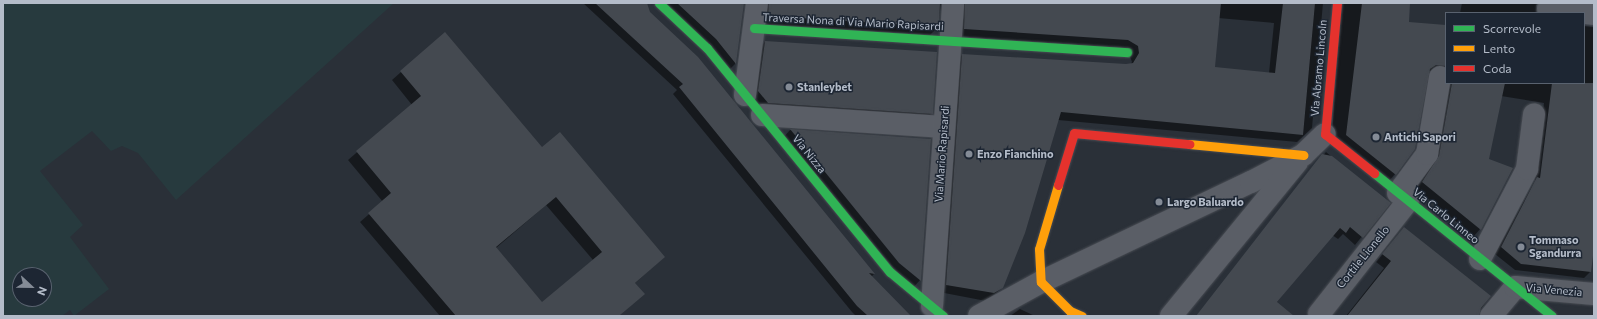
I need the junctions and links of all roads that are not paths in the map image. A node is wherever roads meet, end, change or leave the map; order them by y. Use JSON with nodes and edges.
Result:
{"nodes":[{"id":1,"x":659,"y":3,"type":"edge"},
{"id":2,"x":757,"y":3,"type":"edge"},
{"id":3,"x":953,"y":3,"type":"edge"},
{"id":4,"x":1337,"y":3,"type":"edge"},
{"id":5,"x":1548,"y":9,"type":"dead end"},
{"id":6,"x":1576,"y":12,"type":"edge"},
{"id":7,"x":754,"y":28,"type":"junction"},
{"id":8,"x":950,"y":40,"type":"junction"},
{"id":9,"x":1127,"y":52,"type":"dead end"},
{"id":10,"x":1440,"y":77,"type":"dead end"},
{"id":11,"x":745,"y":95,"type":"junction"},
{"id":12,"x":1534,"y":114,"type":"dead end"},
{"id":13,"x":762,"y":115,"type":"junction"},
{"id":14,"x":944,"y":127,"type":"junction"},
{"id":15,"x":1325,"y":134,"type":"junction"},
{"id":16,"x":1303,"y":154,"type":"junction"},
{"id":17,"x":1403,"y":197,"type":"junction"},
{"id":18,"x":1480,"y":259,"type":"junction"},
{"id":19,"x":1041,"y":282,"type":"junction"},
{"id":20,"x":1515,"y":287,"type":"junction"},
{"id":21,"x":1594,"y":294,"type":"edge"},
{"id":22,"x":1003,"y":308,"type":"edge"},
{"id":23,"x":938,"y":311,"type":"edge"},
{"id":24,"x":1319,"y":314,"type":"dead end"},
{"id":25,"x":979,"y":316,"type":"edge"},
{"id":26,"x":1082,"y":316,"type":"edge"},
{"id":27,"x":1172,"y":316,"type":"edge"},
{"id":28,"x":1491,"y":316,"type":"edge"},
{"id":29,"x":1552,"y":316,"type":"edge"}],
"edges":[{"from":1,"to":11,"type":"street","name":"Via Nizza"},
{"from":2,"to":7,"type":"street"},
{"from":3,"to":8,"type":"street","name":"Via Mario Rapisardi"},
{"from":4,"to":15,"type":"street","name":"Via Abramo Lincoln"},
{"from":5,"to":6,"type":"street"},
{"from":7,"to":8,"type":"street","name":"Traversa Nona di Via Mario Rapisardi"},
{"from":7,"to":11,"type":"street"},
{"from":8,"to":9,"type":"street","name":"Traversa Nona di Via Mario Rapisardi"},
{"from":8,"to":14,"type":"street","name":"Via Mario Rapisardi"},
{"from":10,"to":17,"type":"street","name":"Cortile Lionello"},
{"from":11,"to":13,"type":"street","name":"Via Nizza"},
{"from":12,"to":18,"type":"street"},
{"from":13,"to":14,"type":"street"},
{"from":13,"to":23,"type":"street","name":"Via Nizza"},
{"from":14,"to":23,"type":"street","name":"Via Mario Rapisardi"},
{"from":15,"to":16,"type":"street"},
{"from":15,"to":17,"type":"street","name":"Via Carlo Linneo"},
{"from":16,"to":19,"type":"street"},
{"from":16,"to":19,"type":"street"},
{"from":16,"to":27,"type":"street"},
{"from":17,"to":18,"type":"street","name":"Via Carlo Linneo"},
{"from":17,"to":24,"type":"street","name":"Cortile Lionello"},
{"from":18,"to":20,"type":"street","name":"Via Carlo Linneo"},
{"from":19,"to":22,"type":"street"},
{"from":19,"to":26,"type":"street"},
{"from":20,"to":21,"type":"street","name":"Via Venezia"},
{"from":20,"to":28,"type":"street"},
{"from":20,"to":29,"type":"street","name":"Via Carlo Linneo"},
{"from":22,"to":25,"type":"street"}]}
